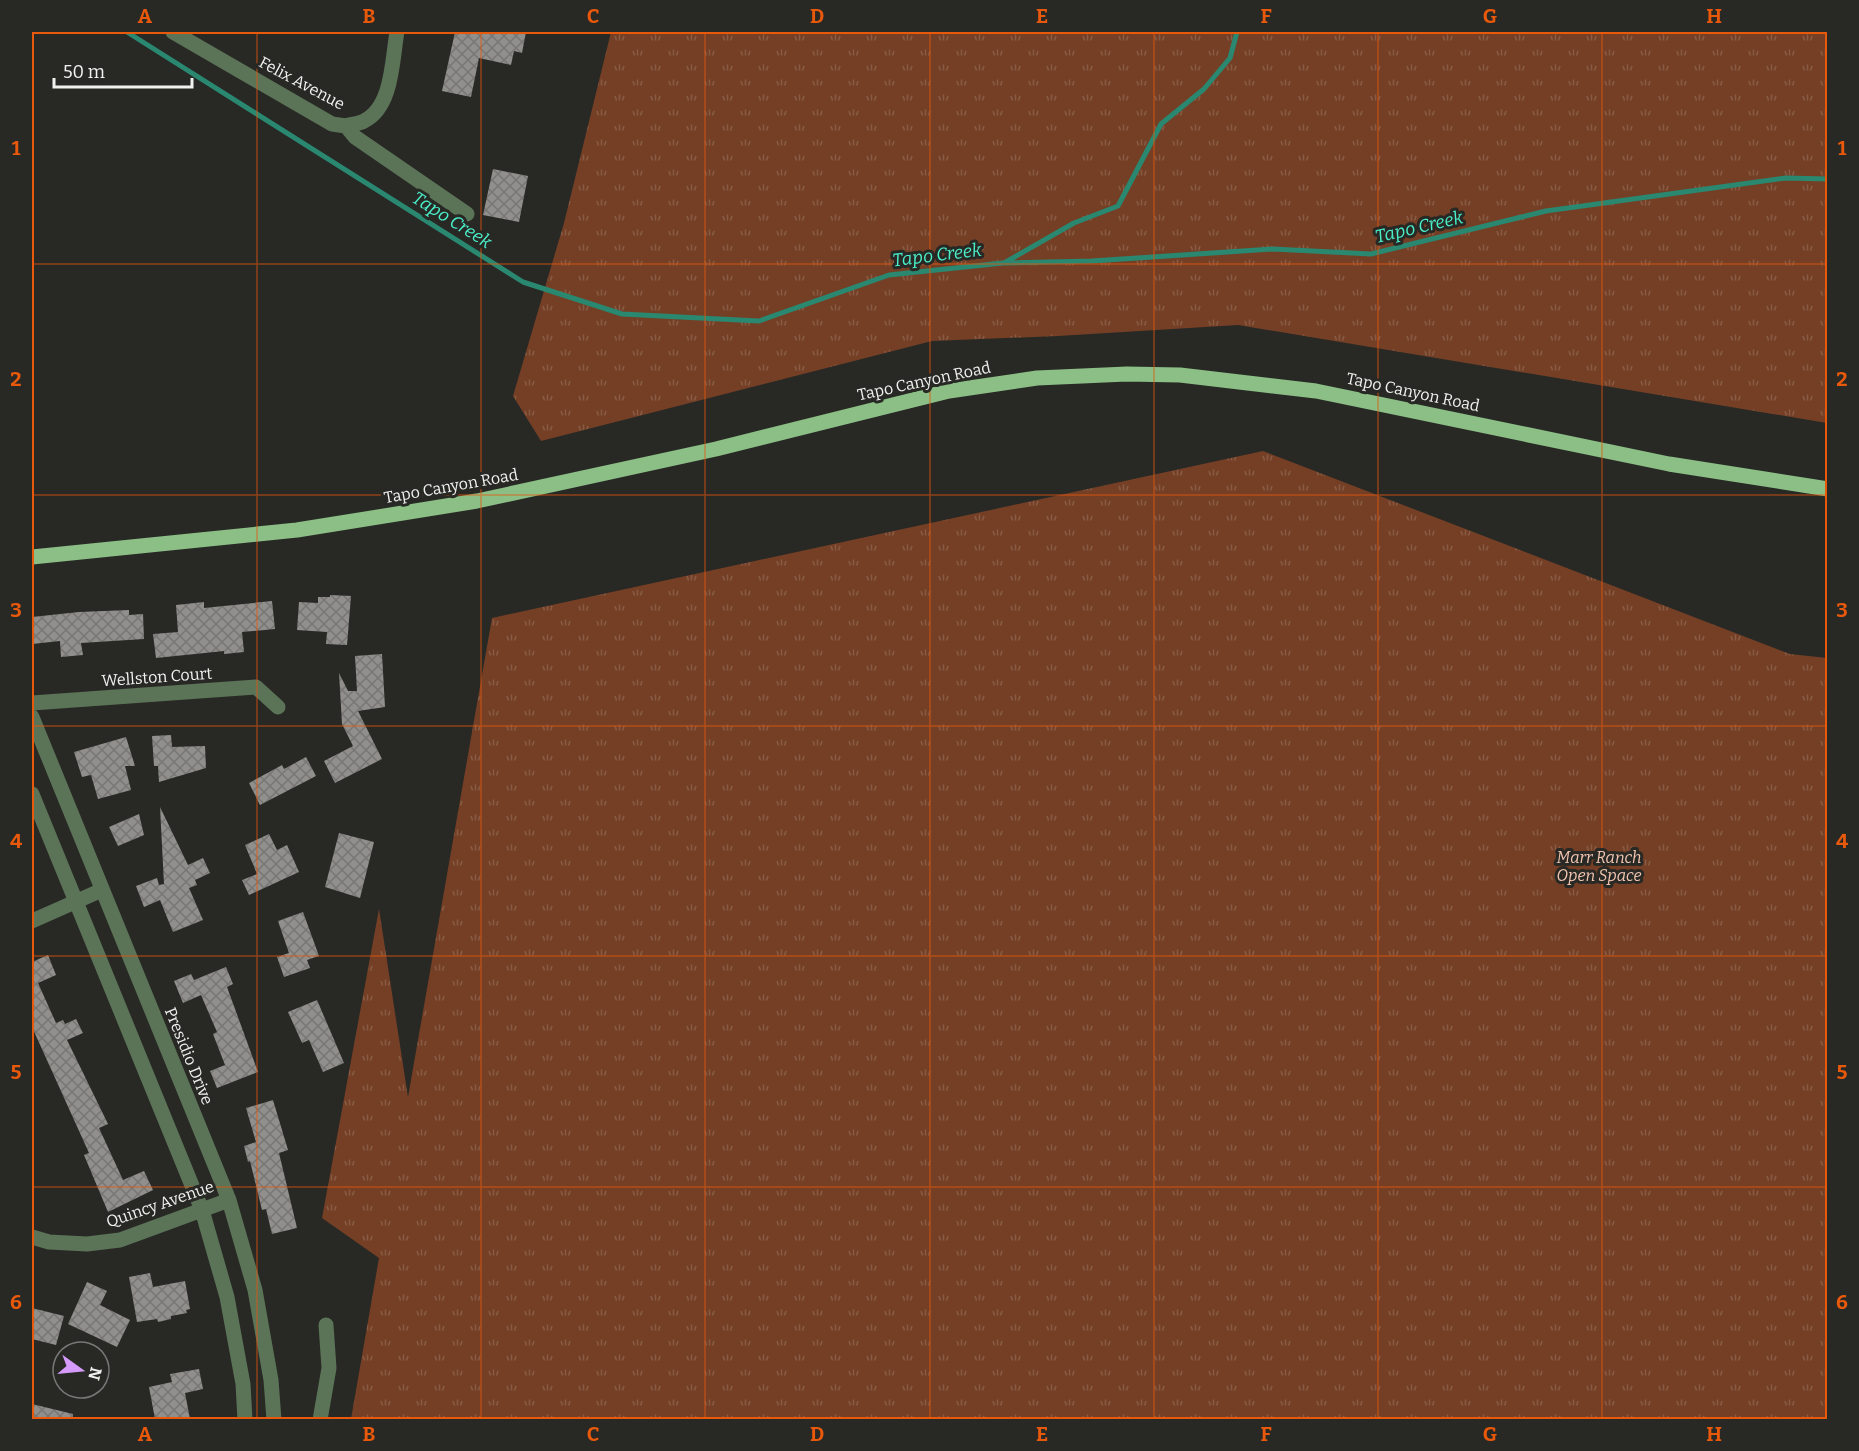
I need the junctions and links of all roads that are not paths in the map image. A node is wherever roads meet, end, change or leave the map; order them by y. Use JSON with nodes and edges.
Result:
{"nodes":[{"id":1,"x":172,"y":32,"type":"edge"},
{"id":2,"x":397,"y":32,"type":"edge"},
{"id":3,"x":346,"y":126,"type":"junction"},
{"id":4,"x":467,"y":214,"type":"dead end"},
{"id":5,"x":1827,"y":489,"type":"edge"},
{"id":6,"x":32,"y":557,"type":"edge"},
{"id":7,"x":32,"y":703,"type":"edge"},
{"id":8,"x":278,"y":707,"type":"dead end"},
{"id":9,"x":32,"y":717,"type":"edge"},
{"id":10,"x":32,"y":795,"type":"edge"},
{"id":11,"x":102,"y":890,"type":"junction"},
{"id":12,"x":76,"y":901,"type":"junction"},
{"id":13,"x":32,"y":921,"type":"edge"},
{"id":14,"x":229,"y":1200,"type":"junction"},
{"id":15,"x":202,"y":1210,"type":"junction"},
{"id":16,"x":32,"y":1237,"type":"edge"},
{"id":17,"x":326,"y":1325,"type":"dead end"},
{"id":18,"x":245,"y":1419,"type":"edge"},
{"id":19,"x":274,"y":1419,"type":"edge"},
{"id":20,"x":320,"y":1419,"type":"edge"}],
"edges":[{"from":1,"to":3,"type":"street","name":"Felix Avenue"},
{"from":2,"to":3,"type":"street"},
{"from":3,"to":4,"type":"street","name":"Felix Avenue"},
{"from":5,"to":6,"type":"main road","name":"Tapo Canyon Road"},
{"from":7,"to":8,"type":"street","name":"Wellston Court"},
{"from":9,"to":11,"type":"street","name":"Presidio Drive"},
{"from":10,"to":12,"type":"street"},
{"from":11,"to":12,"type":"street"},
{"from":11,"to":14,"type":"street","name":"Presidio Drive"},
{"from":12,"to":13,"type":"street"},
{"from":12,"to":15,"type":"street"},
{"from":14,"to":15,"type":"street","name":"Quincy Avenue"},
{"from":14,"to":19,"type":"street","name":"Presidio Drive"},
{"from":15,"to":16,"type":"street","name":"Quincy Avenue"},
{"from":15,"to":18,"type":"street"},
{"from":17,"to":20,"type":"street"}]}
